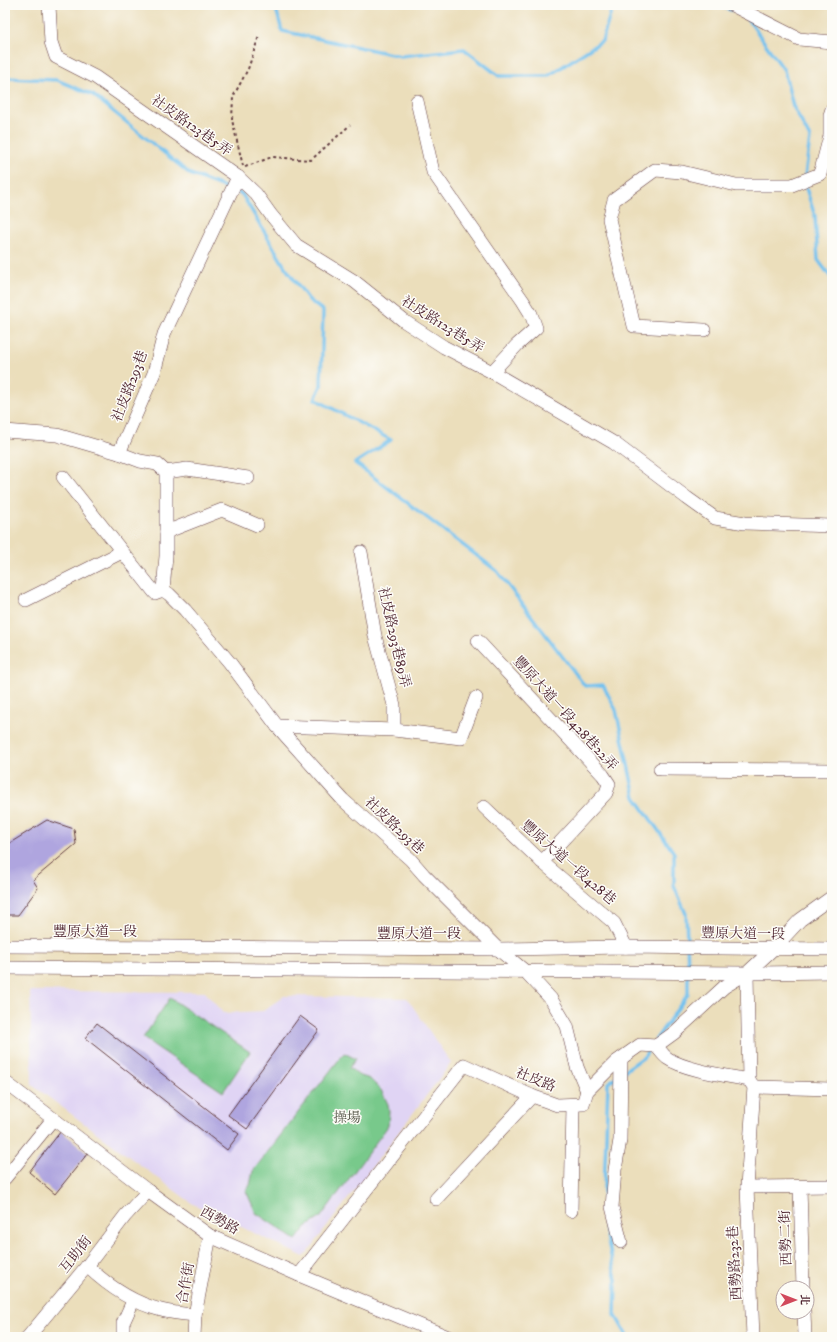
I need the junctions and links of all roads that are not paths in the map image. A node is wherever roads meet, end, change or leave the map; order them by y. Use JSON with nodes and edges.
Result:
{"nodes":[{"id":1,"x":49,"y":5,"type":"edge"},
{"id":2,"x":732,"y":5,"type":"edge"},
{"id":3,"x":832,"y":42,"type":"edge"},
{"id":4,"x":417,"y":101,"type":"dead end"},
{"id":5,"x":832,"y":109,"type":"edge"},
{"id":6,"x":831,"y":136,"type":"edge"},
{"id":7,"x":238,"y":177,"type":"junction"},
{"id":8,"x":704,"y":330,"type":"dead end"},
{"id":9,"x":492,"y":372,"type":"junction"},
{"id":10,"x":5,"y":431,"type":"edge"},
{"id":11,"x":119,"y":453,"type":"junction"},
{"id":12,"x":166,"y":472,"type":"junction"},
{"id":13,"x":63,"y":477,"type":"dead end"},
{"id":14,"x":248,"y":478,"type":"dead end"},
{"id":15,"x":257,"y":524,"type":"dead end"},
{"id":16,"x":832,"y":526,"type":"edge"},
{"id":17,"x":166,"y":532,"type":"junction"},
{"id":18,"x":122,"y":552,"type":"junction"},
{"id":19,"x":361,"y":552,"type":"dead end"},
{"id":20,"x":164,"y":590,"type":"junction"},
{"id":21,"x":26,"y":600,"type":"dead end"},
{"id":22,"x":478,"y":641,"type":"dead end"},
{"id":23,"x":476,"y":698,"type":"dead end"},
{"id":24,"x":277,"y":726,"type":"junction"},
{"id":25,"x":394,"y":730,"type":"junction"},
{"id":26,"x":660,"y":769,"type":"dead end"},
{"id":27,"x":832,"y":770,"type":"edge"},
{"id":28,"x":484,"y":807,"type":"dead end"},
{"id":29,"x":542,"y":862,"type":"junction"},
{"id":30,"x":832,"y":897,"type":"edge"},
{"id":31,"x":5,"y":946,"type":"edge"},
{"id":32,"x":626,"y":947,"type":"junction"},
{"id":33,"x":498,"y":949,"type":"junction"},
{"id":34,"x":773,"y":949,"type":"junction"},
{"id":35,"x":832,"y":949,"type":"edge"},
{"id":36,"x":5,"y":968,"type":"edge"},
{"id":37,"x":526,"y":972,"type":"junction"},
{"id":38,"x":832,"y":972,"type":"edge"},
{"id":39,"x":748,"y":973,"type":"junction"},
{"id":40,"x":656,"y":1046,"type":"junction"},
{"id":41,"x":621,"y":1059,"type":"junction"},
{"id":42,"x":5,"y":1082,"type":"edge"},
{"id":43,"x":751,"y":1084,"type":"junction"},
{"id":44,"x":832,"y":1089,"type":"edge"},
{"id":45,"x":586,"y":1091,"type":"junction"},
{"id":46,"x":532,"y":1096,"type":"junction"},
{"id":47,"x":573,"y":1105,"type":"junction"},
{"id":48,"x":53,"y":1119,"type":"junction"},
{"id":49,"x":5,"y":1178,"type":"edge"},
{"id":50,"x":832,"y":1186,"type":"edge"},
{"id":51,"x":747,"y":1187,"type":"junction"},
{"id":52,"x":800,"y":1187,"type":"junction"},
{"id":53,"x":148,"y":1191,"type":"junction"},
{"id":54,"x":436,"y":1199,"type":"dead end"},
{"id":55,"x":571,"y":1211,"type":"dead end"},
{"id":56,"x":210,"y":1236,"type":"junction"},
{"id":57,"x":622,"y":1242,"type":"dead end"},
{"id":58,"x":87,"y":1266,"type":"junction"},
{"id":59,"x":299,"y":1275,"type":"junction"},
{"id":60,"x":803,"y":1280,"type":"edge"},
{"id":61,"x":133,"y":1301,"type":"junction"},
{"id":62,"x":195,"y":1315,"type":"junction"},
{"id":63,"x":804,"y":1320,"type":"edge"},
{"id":64,"x":28,"y":1337,"type":"edge"},
{"id":65,"x":122,"y":1337,"type":"edge"},
{"id":66,"x":194,"y":1337,"type":"edge"},
{"id":67,"x":448,"y":1337,"type":"edge"},
{"id":68,"x":753,"y":1337,"type":"edge"},
{"id":69,"x":805,"y":1337,"type":"edge"}],
"edges":[{"from":1,"to":7,"type":"street","name":"社皮路123巷5弄"},
{"from":2,"to":3,"type":"street"},
{"from":4,"to":9,"type":"street"},
{"from":5,"to":6,"type":"street"},
{"from":6,"to":8,"type":"street"},
{"from":7,"to":9,"type":"street","name":"社皮路123巷5弄"},
{"from":7,"to":11,"type":"street","name":"社皮路293巷"},
{"from":9,"to":16,"type":"street","name":"社皮路123巷5弄"},
{"from":10,"to":11,"type":"street"},
{"from":11,"to":12,"type":"street"},
{"from":12,"to":14,"type":"street"},
{"from":12,"to":17,"type":"street"},
{"from":13,"to":18,"type":"street","name":"社皮路293巷"},
{"from":15,"to":17,"type":"street"},
{"from":17,"to":20,"type":"street"},
{"from":18,"to":20,"type":"street","name":"社皮路293巷"},
{"from":18,"to":21,"type":"street"},
{"from":19,"to":25,"type":"street","name":"社皮路293巷89弄"},
{"from":20,"to":24,"type":"street","name":"社皮路293巷"},
{"from":22,"to":29,"type":"street","name":"豐原大道一段428巷22弄"},
{"from":23,"to":25,"type":"street"},
{"from":24,"to":25,"type":"street"},
{"from":24,"to":33,"type":"street","name":"社皮路293巷"},
{"from":26,"to":27,"type":"street"},
{"from":28,"to":29,"type":"street","name":"豐原大道一段428巷"},
{"from":29,"to":32,"type":"street","name":"豐原大道一段428巷"},
{"from":30,"to":34,"type":"street"},
{"from":31,"to":33,"type":"street","name":"豐原大道一段"},
{"from":32,"to":33,"type":"street","name":"豐原大道一段"},
{"from":32,"to":34,"type":"street","name":"豐原大道一段"},
{"from":33,"to":37,"type":"street","name":"社皮路293巷"},
{"from":34,"to":35,"type":"street","name":"豐原大道一段"},
{"from":34,"to":39,"type":"street"},
{"from":36,"to":37,"type":"street"},
{"from":37,"to":39,"type":"street"},
{"from":37,"to":45,"type":"street","name":"社皮路293巷"},
{"from":38,"to":39,"type":"street"},
{"from":39,"to":40,"type":"street"},
{"from":39,"to":43,"type":"street","name":"西勢路232巷"},
{"from":40,"to":41,"type":"street"},
{"from":40,"to":43,"type":"street"},
{"from":41,"to":45,"type":"street"},
{"from":41,"to":57,"type":"street"},
{"from":42,"to":48,"type":"street","name":"西勢路"},
{"from":43,"to":44,"type":"street"},
{"from":43,"to":51,"type":"street","name":"西勢路232巷"},
{"from":45,"to":47,"type":"street"},
{"from":46,"to":47,"type":"street","name":"社皮路"},
{"from":46,"to":54,"type":"street"},
{"from":46,"to":59,"type":"street","name":"社皮路"},
{"from":47,"to":55,"type":"street"},
{"from":48,"to":49,"type":"street"},
{"from":48,"to":53,"type":"street","name":"西勢路"},
{"from":50,"to":52,"type":"street"},
{"from":51,"to":52,"type":"street"},
{"from":51,"to":68,"type":"street","name":"西勢路232巷"},
{"from":52,"to":60,"type":"street","name":"西勢二街"},
{"from":53,"to":56,"type":"street","name":"西勢路"},
{"from":53,"to":58,"type":"street","name":"互助街"},
{"from":56,"to":59,"type":"street","name":"西勢路"},
{"from":56,"to":62,"type":"street","name":"合作街"},
{"from":58,"to":61,"type":"street"},
{"from":58,"to":64,"type":"street","name":"互助街"},
{"from":59,"to":67,"type":"street","name":"西勢路"},
{"from":61,"to":62,"type":"street"},
{"from":61,"to":65,"type":"street"},
{"from":62,"to":66,"type":"street","name":"合作街"},
{"from":63,"to":69,"type":"street"}]}
